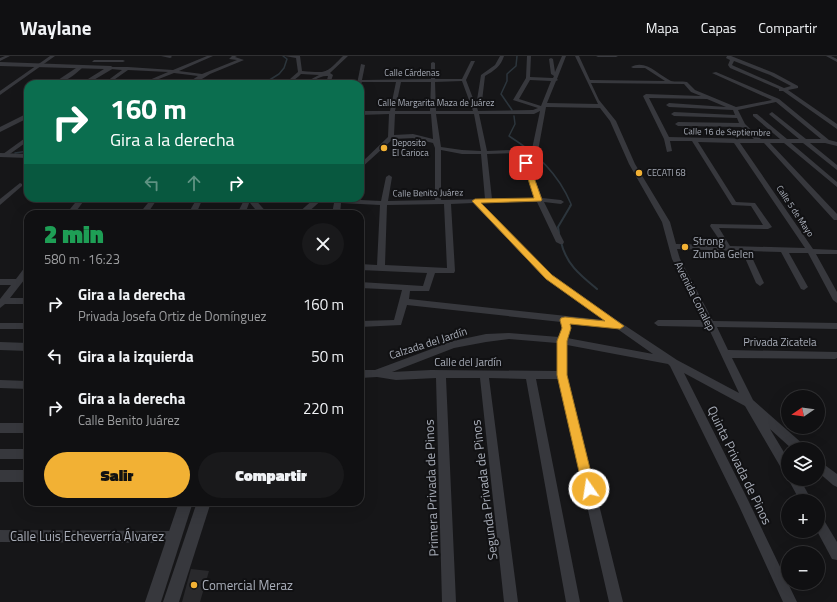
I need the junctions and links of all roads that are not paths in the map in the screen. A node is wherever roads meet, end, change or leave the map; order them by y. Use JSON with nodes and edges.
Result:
{"nodes":[{"id":1,"x":8,"y":56,"type":"edge"},
{"id":2,"x":53,"y":56,"type":"edge"},
{"id":3,"x":99,"y":56,"type":"edge"},
{"id":4,"x":163,"y":56,"type":"edge"},
{"id":5,"x":211,"y":56,"type":"edge"},
{"id":6,"x":235,"y":56,"type":"edge"},
{"id":7,"x":287,"y":56,"type":"edge"},
{"id":8,"x":293,"y":56,"type":"edge"},
{"id":9,"x":298,"y":56,"type":"edge"},
{"id":10,"x":346,"y":56,"type":"edge"},
{"id":11,"x":502,"y":56,"type":"edge"},
{"id":12,"x":529,"y":56,"type":"edge"},
{"id":13,"x":564,"y":56,"type":"edge"},
{"id":14,"x":577,"y":56,"type":"edge"},
{"id":15,"x":598,"y":56,"type":"edge"},
{"id":16,"x":616,"y":56,"type":"edge"},
{"id":17,"x":728,"y":56,"type":"edge"},
{"id":18,"x":828,"y":56,"type":"edge"},
{"id":19,"x":170,"y":57,"type":"edge"},
{"id":20,"x":551,"y":59,"type":"dead end"},
{"id":21,"x":0,"y":60,"type":"edge"},
{"id":22,"x":94,"y":61,"type":"junction"},
{"id":23,"x":837,"y":61,"type":"edge"},
{"id":24,"x":473,"y":62,"type":"dead end"},
{"id":25,"x":433,"y":63,"type":"dead end"},
{"id":26,"x":0,"y":64,"type":"edge"},
{"id":27,"x":40,"y":65,"type":"junction"},
{"id":28,"x":363,"y":65,"type":"dead end"},
{"id":29,"x":81,"y":66,"type":"junction"},
{"id":30,"x":88,"y":67,"type":"junction"},
{"id":31,"x":111,"y":68,"type":"junction"},
{"id":32,"x":128,"y":68,"type":"junction"},
{"id":33,"x":156,"y":70,"type":"junction"},
{"id":34,"x":174,"y":71,"type":"junction"},
{"id":35,"x":300,"y":72,"type":"junction"},
{"id":36,"x":714,"y":73,"type":"dead end"},
{"id":37,"x":326,"y":74,"type":"junction"},
{"id":38,"x":604,"y":74,"type":"dead end"},
{"id":39,"x":318,"y":75,"type":"junction"},
{"id":40,"x":204,"y":76,"type":"junction"},
{"id":41,"x":528,"y":78,"type":"junction"},
{"id":42,"x":556,"y":78,"type":"junction"},
{"id":43,"x":61,"y":80,"type":"edge"},
{"id":44,"x":90,"y":80,"type":"edge"},
{"id":45,"x":112,"y":80,"type":"edge"},
{"id":46,"x":142,"y":80,"type":"edge"},
{"id":47,"x":152,"y":80,"type":"edge"},
{"id":48,"x":196,"y":80,"type":"edge"},
{"id":49,"x":292,"y":80,"type":"edge"},
{"id":50,"x":310,"y":80,"type":"edge"},
{"id":51,"x":329,"y":80,"type":"edge"},
{"id":52,"x":359,"y":80,"type":"edge"},
{"id":53,"x":432,"y":80,"type":"junction"},
{"id":54,"x":464,"y":80,"type":"junction"},
{"id":55,"x":399,"y":81,"type":"junction"},
{"id":56,"x":588,"y":81,"type":"junction"},
{"id":57,"x":605,"y":81,"type":"junction"},
{"id":58,"x":364,"y":82,"type":"edge"},
{"id":59,"x":638,"y":82,"type":"junction"},
{"id":60,"x":671,"y":83,"type":"junction"},
{"id":61,"x":649,"y":89,"type":"junction"},
{"id":62,"x":785,"y":90,"type":"junction"},
{"id":63,"x":0,"y":94,"type":"edge"},
{"id":64,"x":762,"y":94,"type":"junction"},
{"id":65,"x":664,"y":97,"type":"junction"},
{"id":66,"x":709,"y":98,"type":"junction"},
{"id":67,"x":777,"y":100,"type":"junction"},
{"id":68,"x":472,"y":104,"type":"junction"},
{"id":69,"x":669,"y":105,"type":"junction"},
{"id":70,"x":544,"y":106,"type":"junction"},
{"id":71,"x":602,"y":106,"type":"junction"},
{"id":72,"x":735,"y":109,"type":"junction"},
{"id":73,"x":392,"y":112,"type":"junction"},
{"id":74,"x":433,"y":112,"type":"junction"},
{"id":75,"x":476,"y":112,"type":"junction"},
{"id":76,"x":364,"y":113,"type":"edge"},
{"id":77,"x":674,"y":114,"type":"junction"},
{"id":78,"x":772,"y":114,"type":"dead end"},
{"id":79,"x":755,"y":115,"type":"dead end"},
{"id":80,"x":24,"y":117,"type":"edge"},
{"id":81,"x":740,"y":117,"type":"junction"},
{"id":82,"x":743,"y":125,"type":"junction"},
{"id":83,"x":837,"y":127,"type":"edge"},
{"id":84,"x":0,"y":130,"type":"edge"},
{"id":85,"x":685,"y":133,"type":"junction"},
{"id":86,"x":837,"y":136,"type":"edge"},
{"id":87,"x":391,"y":137,"type":"junction"},
{"id":88,"x":667,"y":139,"type":"junction"},
{"id":89,"x":24,"y":141,"type":"edge"},
{"id":90,"x":736,"y":141,"type":"junction"},
{"id":91,"x":827,"y":141,"type":"junction"},
{"id":92,"x":763,"y":142,"type":"junction"},
{"id":93,"x":786,"y":142,"type":"junction"},
{"id":94,"x":806,"y":142,"type":"junction"},
{"id":95,"x":837,"y":144,"type":"edge"},
{"id":96,"x":437,"y":145,"type":"junction"},
{"id":97,"x":837,"y":149,"type":"edge"},
{"id":98,"x":669,"y":150,"type":"dead end"},
{"id":99,"x":522,"y":151,"type":"junction"},
{"id":100,"x":484,"y":152,"type":"junction"},
{"id":101,"x":2,"y":155,"type":"edge"},
{"id":102,"x":24,"y":156,"type":"edge"},
{"id":103,"x":364,"y":163,"type":"edge"},
{"id":104,"x":837,"y":168,"type":"edge"},
{"id":105,"x":389,"y":177,"type":"dead end"},
{"id":106,"x":20,"y":185,"type":"dead end"},
{"id":107,"x":837,"y":185,"type":"edge"},
{"id":108,"x":539,"y":200,"type":"junction"},
{"id":109,"x":364,"y":201,"type":"edge"},
{"id":110,"x":442,"y":201,"type":"junction"},
{"id":111,"x":475,"y":201,"type":"junction"},
{"id":112,"x":80,"y":202,"type":"edge"},
{"id":113,"x":253,"y":202,"type":"edge"},
{"id":114,"x":315,"y":202,"type":"edge"},
{"id":115,"x":384,"y":202,"type":"junction"},
{"id":116,"x":489,"y":202,"type":"junction"},
{"id":117,"x":561,"y":202,"type":"dead end"},
{"id":118,"x":0,"y":203,"type":"edge"},
{"id":119,"x":73,"y":210,"type":"edge"},
{"id":120,"x":260,"y":210,"type":"edge"},
{"id":121,"x":306,"y":210,"type":"edge"},
{"id":122,"x":837,"y":218,"type":"edge"},
{"id":123,"x":560,"y":242,"type":"dead end"},
{"id":124,"x":672,"y":246,"type":"junction"},
{"id":125,"x":728,"y":248,"type":"junction"},
{"id":126,"x":744,"y":248,"type":"junction"},
{"id":127,"x":784,"y":251,"type":"junction"},
{"id":128,"x":811,"y":251,"type":"junction"},
{"id":129,"x":837,"y":252,"type":"edge"},
{"id":130,"x":364,"y":267,"type":"edge"},
{"id":131,"x":381,"y":268,"type":"junction"},
{"id":132,"x":432,"y":270,"type":"junction"},
{"id":133,"x":24,"y":275,"type":"edge"},
{"id":134,"x":0,"y":282,"type":"edge"},
{"id":135,"x":18,"y":282,"type":"junction"},
{"id":136,"x":760,"y":283,"type":"dead end"},
{"id":137,"x":364,"y":285,"type":"edge"},
{"id":138,"x":804,"y":287,"type":"dead end"},
{"id":139,"x":407,"y":288,"type":"junction"},
{"id":140,"x":836,"y":297,"type":"edge"},
{"id":141,"x":24,"y":301,"type":"edge"},
{"id":142,"x":403,"y":301,"type":"junction"},
{"id":143,"x":2,"y":303,"type":"edge"},
{"id":144,"x":565,"y":320,"type":"junction"},
{"id":145,"x":658,"y":323,"type":"dead end"},
{"id":146,"x":364,"y":324,"type":"edge"},
{"id":147,"x":710,"y":324,"type":"junction"},
{"id":148,"x":0,"y":326,"type":"edge"},
{"id":149,"x":24,"y":326,"type":"edge"},
{"id":150,"x":620,"y":326,"type":"junction"},
{"id":151,"x":837,"y":326,"type":"edge"},
{"id":152,"x":562,"y":341,"type":"junction"},
{"id":153,"x":0,"y":346,"type":"edge"},
{"id":154,"x":24,"y":347,"type":"edge"},
{"id":155,"x":725,"y":354,"type":"junction"},
{"id":156,"x":835,"y":355,"type":"dead end"},
{"id":157,"x":672,"y":362,"type":"junction"},
{"id":158,"x":364,"y":374,"type":"edge"},
{"id":159,"x":375,"y":374,"type":"junction"},
{"id":160,"x":441,"y":374,"type":"junction"},
{"id":161,"x":484,"y":374,"type":"junction"},
{"id":162,"x":530,"y":375,"type":"junction"},
{"id":163,"x":562,"y":375,"type":"junction"},
{"id":164,"x":0,"y":384,"type":"edge"},
{"id":165,"x":24,"y":385,"type":"edge"},
{"id":166,"x":749,"y":403,"type":"junction"},
{"id":167,"x":0,"y":428,"type":"edge"},
{"id":168,"x":24,"y":428,"type":"edge"},
{"id":169,"x":792,"y":442,"type":"edge"},
{"id":170,"x":0,"y":454,"type":"edge"},
{"id":171,"x":24,"y":454,"type":"edge"},
{"id":172,"x":781,"y":458,"type":"edge"},
{"id":173,"x":825,"y":471,"type":"edge"},
{"id":174,"x":0,"y":476,"type":"edge"},
{"id":175,"x":24,"y":476,"type":"edge"},
{"id":176,"x":837,"y":482,"type":"edge"},
{"id":177,"x":185,"y":506,"type":"edge"},
{"id":178,"x":203,"y":506,"type":"edge"},
{"id":179,"x":825,"y":533,"type":"edge"},
{"id":180,"x":0,"y":536,"type":"edge"},
{"id":181,"x":175,"y":537,"type":"junction"},
{"id":182,"x":837,"y":554,"type":"edge"},
{"id":183,"x":153,"y":602,"type":"edge"},
{"id":184,"x":171,"y":602,"type":"edge"},
{"id":185,"x":449,"y":602,"type":"edge"},
{"id":186,"x":511,"y":602,"type":"edge"},
{"id":187,"x":573,"y":602,"type":"edge"},
{"id":188,"x":616,"y":602,"type":"edge"},
{"id":189,"x":790,"y":602,"type":"edge"}],
"edges":[{"from":1,"to":21,"type":"street"},
{"from":2,"to":27,"type":"street"},
{"from":3,"to":22,"type":"street"},
{"from":4,"to":19,"type":"street"},
{"from":5,"to":34,"type":"street"},
{"from":6,"to":40,"type":"street"},
{"from":7,"to":8,"type":"street"},
{"from":8,"to":9,"type":"street"},
{"from":9,"to":35,"type":"street"},
{"from":10,"to":37,"type":"street"},
{"from":11,"to":68,"type":"street"},
{"from":12,"to":41,"type":"street"},
{"from":13,"to":42,"type":"street"},
{"from":14,"to":56,"type":"street","name":"Avenida Conalep"},
{"from":15,"to":16,"type":"street"},
{"from":17,"to":62,"type":"street"},
{"from":17,"to":62,"type":"street"},
{"from":18,"to":23,"type":"street"},
{"from":20,"to":42,"type":"street"},
{"from":22,"to":30,"type":"street"},
{"from":22,"to":31,"type":"street"},
{"from":24,"to":54,"type":"street"},
{"from":25,"to":53,"type":"street"},
{"from":26,"to":27,"type":"street"},
{"from":27,"to":29,"type":"street"},
{"from":27,"to":63,"type":"street"},
{"from":28,"to":52,"type":"street"},
{"from":29,"to":30,"type":"street"},
{"from":29,"to":43,"type":"street"},
{"from":30,"to":31,"type":"street"},
{"from":31,"to":32,"type":"street"},
{"from":31,"to":44,"type":"street"},
{"from":32,"to":33,"type":"street"},
{"from":32,"to":45,"type":"street"},
{"from":33,"to":34,"type":"street"},
{"from":33,"to":46,"type":"street"},
{"from":34,"to":40,"type":"street"},
{"from":34,"to":47,"type":"street"},
{"from":35,"to":39,"type":"street"},
{"from":35,"to":49,"type":"street"},
{"from":36,"to":64,"type":"street"},
{"from":37,"to":39,"type":"street"},
{"from":37,"to":51,"type":"street"},
{"from":38,"to":57,"type":"street"},
{"from":39,"to":50,"type":"street"},
{"from":40,"to":48,"type":"street"},
{"from":41,"to":42,"type":"street"},
{"from":41,"to":70,"type":"street"},
{"from":42,"to":70,"type":"street"},
{"from":53,"to":54,"type":"street","name":"Calle Cárdenas"},
{"from":53,"to":55,"type":"street","name":"Calle Cárdenas"},
{"from":53,"to":74,"type":"street"},
{"from":54,"to":68,"type":"street"},
{"from":55,"to":58,"type":"street","name":"Calle Cárdenas"},
{"from":55,"to":73,"type":"street"},
{"from":56,"to":57,"type":"street"},
{"from":56,"to":71,"type":"street","name":"Avenida Conalep"},
{"from":57,"to":59,"type":"street"},
{"from":59,"to":60,"type":"street"},
{"from":59,"to":61,"type":"street"},
{"from":60,"to":61,"type":"street"},
{"from":60,"to":66,"type":"street"},
{"from":61,"to":65,"type":"street"},
{"from":61,"to":88,"type":"street"},
{"from":62,"to":64,"type":"street"},
{"from":62,"to":83,"type":"street"},
{"from":64,"to":67,"type":"street"},
{"from":65,"to":66,"type":"street"},
{"from":65,"to":69,"type":"street"},
{"from":66,"to":72,"type":"street"},
{"from":67,"to":72,"type":"street"},
{"from":67,"to":91,"type":"street"},
{"from":68,"to":75,"type":"street"},
{"from":69,"to":72,"type":"street"},
{"from":69,"to":77,"type":"street"},
{"from":70,"to":71,"type":"street"},
{"from":70,"to":75,"type":"street","name":"Calle Margarita Maza de Juárez"},
{"from":70,"to":99,"type":"street"},
{"from":71,"to":124,"type":"street","name":"Avenida Conalep"},
{"from":72,"to":81,"type":"street"},
{"from":73,"to":74,"type":"street","name":"Calle Margarita Maza de Juárez"},
{"from":73,"to":76,"type":"street","name":"Calle Margarita Maza de Juárez"},
{"from":73,"to":87,"type":"street"},
{"from":74,"to":75,"type":"street","name":"Calle Margarita Maza de Juárez"},
{"from":74,"to":96,"type":"street"},
{"from":75,"to":100,"type":"street"},
{"from":77,"to":81,"type":"street"},
{"from":77,"to":85,"type":"street"},
{"from":78,"to":94,"type":"street"},
{"from":79,"to":93,"type":"street"},
{"from":80,"to":84,"type":"street"},
{"from":81,"to":82,"type":"street"},
{"from":82,"to":85,"type":"street"},
{"from":82,"to":92,"type":"street"},
{"from":85,"to":88,"type":"street","name":"Calle 16 de Septiembre"},
{"from":85,"to":90,"type":"street","name":"Calle 16 de Septiembre"},
{"from":85,"to":125,"type":"street"},
{"from":86,"to":91,"type":"street"},
{"from":87,"to":96,"type":"street"},
{"from":87,"to":103,"type":"street"},
{"from":88,"to":98,"type":"street"},
{"from":89,"to":101,"type":"street"},
{"from":90,"to":92,"type":"street","name":"Calle 16 de Septiembre"},
{"from":90,"to":128,"type":"street","name":"Calle 5 de Mayo"},
{"from":91,"to":94,"type":"street","name":"Calle 16 de Septiembre"},
{"from":91,"to":95,"type":"street","name":"Calle 16 de Septiembre"},
{"from":91,"to":97,"type":"street"},
{"from":92,"to":93,"type":"street","name":"Calle 16 de Septiembre"},
{"from":92,"to":122,"type":"street"},
{"from":93,"to":94,"type":"street","name":"Calle 16 de Septiembre"},
{"from":93,"to":107,"type":"street","name":"Calle 16 de Septiembre"},
{"from":94,"to":104,"type":"street"},
{"from":96,"to":100,"type":"street"},
{"from":96,"to":110,"type":"street"},
{"from":99,"to":100,"type":"street"},
{"from":99,"to":108,"type":"street"},
{"from":100,"to":116,"type":"street"},
{"from":101,"to":102,"type":"street"},
{"from":105,"to":115,"type":"street"},
{"from":106,"to":118,"type":"street"},
{"from":108,"to":116,"type":"street","name":"Calle Benito Juárez"},
{"from":108,"to":117,"type":"street","name":"Calle Benito Juárez"},
{"from":108,"to":123,"type":"street"},
{"from":109,"to":115,"type":"street","name":"Calle Benito Juárez"},
{"from":110,"to":111,"type":"street","name":"Calle Benito Juárez"},
{"from":110,"to":115,"type":"street","name":"Calle Benito Juárez"},
{"from":110,"to":132,"type":"street"},
{"from":111,"to":116,"type":"street","name":"Calle Benito Juárez"},
{"from":111,"to":150,"type":"street"},
{"from":112,"to":119,"type":"street"},
{"from":113,"to":120,"type":"street"},
{"from":114,"to":121,"type":"street"},
{"from":115,"to":131,"type":"street"},
{"from":124,"to":125,"type":"street"},
{"from":124,"to":147,"type":"street","name":"Avenida Conalep"},
{"from":125,"to":126,"type":"street"},
{"from":126,"to":127,"type":"street"},
{"from":126,"to":136,"type":"street"},
{"from":127,"to":128,"type":"street"},
{"from":127,"to":138,"type":"street"},
{"from":128,"to":129,"type":"street"},
{"from":128,"to":140,"type":"street","name":"Calle 5 de Mayo"},
{"from":130,"to":131,"type":"street"},
{"from":131,"to":132,"type":"street"},
{"from":132,"to":139,"type":"street"},
{"from":133,"to":135,"type":"street"},
{"from":134,"to":135,"type":"street"},
{"from":135,"to":143,"type":"street"},
{"from":137,"to":139,"type":"street"},
{"from":139,"to":142,"type":"street"},
{"from":141,"to":143,"type":"street"},
{"from":142,"to":144,"type":"street"},
{"from":142,"to":146,"type":"street"},
{"from":144,"to":150,"type":"street"},
{"from":144,"to":152,"type":"street"},
{"from":145,"to":147,"type":"street"},
{"from":147,"to":151,"type":"street"},
{"from":147,"to":155,"type":"street","name":"Avenida Conalep"},
{"from":148,"to":149,"type":"street"},
{"from":150,"to":157,"type":"street"},
{"from":152,"to":157,"type":"street","name":"Calzada del Jardín"},
{"from":152,"to":159,"type":"street","name":"Calzada del Jardín"},
{"from":152,"to":163,"type":"street"},
{"from":153,"to":154,"type":"street"},
{"from":155,"to":156,"type":"street","name":"Privada Zicatela"},
{"from":155,"to":166,"type":"street","name":"Avenida Conalep"},
{"from":157,"to":166,"type":"street"},
{"from":157,"to":189,"type":"street","name":"Quinta Privada de Pinos"},
{"from":158,"to":159,"type":"street","name":"Calzada del Jardín"},
{"from":159,"to":160,"type":"street","name":"Calle del Jardín"},
{"from":160,"to":161,"type":"street","name":"Calle del Jardín"},
{"from":160,"to":185,"type":"street","name":"Primera Privada de Pinos"},
{"from":161,"to":162,"type":"street","name":"Calle del Jardín"},
{"from":161,"to":186,"type":"street","name":"Segunda Privada de Pinos"},
{"from":162,"to":163,"type":"street","name":"Calle del Jardín"},
{"from":162,"to":187,"type":"street"},
{"from":163,"to":188,"type":"street"},
{"from":164,"to":165,"type":"street"},
{"from":166,"to":169,"type":"street"},
{"from":166,"to":172,"type":"street","name":"Avenida Conalep"},
{"from":167,"to":168,"type":"street"},
{"from":170,"to":171,"type":"street"},
{"from":173,"to":176,"type":"street"},
{"from":174,"to":175,"type":"street"},
{"from":177,"to":181,"type":"street"},
{"from":178,"to":184,"type":"street"},
{"from":179,"to":182,"type":"street"},
{"from":180,"to":181,"type":"street","name":"Calle Luis Echeverría Álvarez"},
{"from":181,"to":183,"type":"street"}]}
